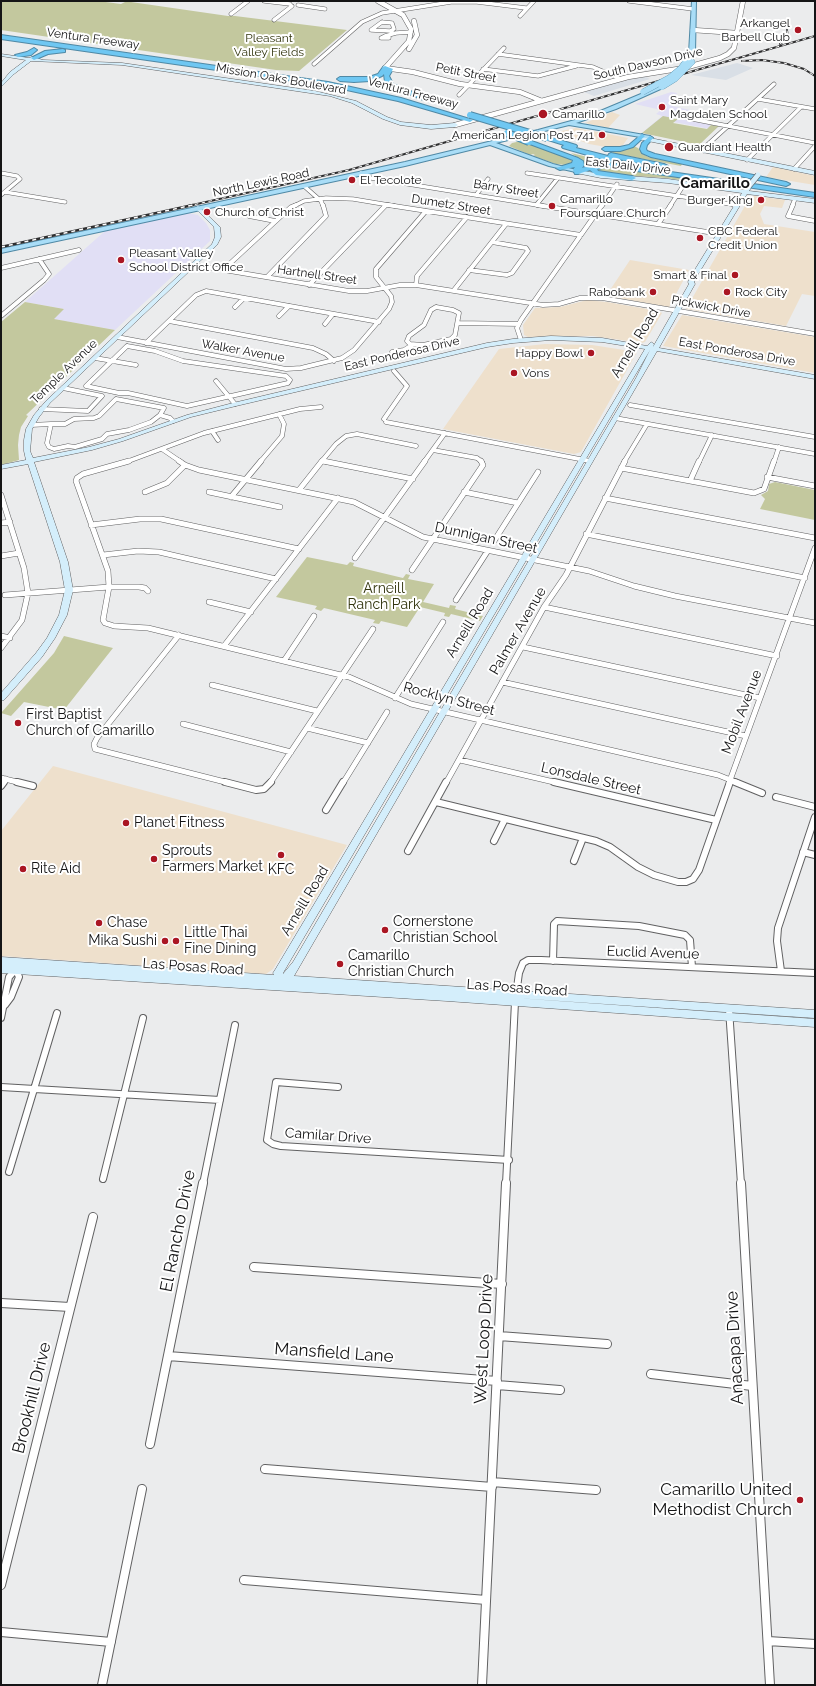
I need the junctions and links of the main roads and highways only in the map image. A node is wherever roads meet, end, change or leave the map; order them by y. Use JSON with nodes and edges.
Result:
{"nodes":[{"id":1,"x":694,"y":1,"type":"edge"},
{"id":2,"x":1,"y":33,"type":"edge"},
{"id":3,"x":1,"y":37,"type":"edge"},
{"id":4,"x":1,"y":41,"type":"edge"},
{"id":5,"x":34,"y":50,"type":"junction"},
{"id":6,"x":1,"y":52,"type":"edge"},
{"id":7,"x":52,"y":52,"type":"junction"},
{"id":8,"x":1,"y":55,"type":"edge"},
{"id":9,"x":18,"y":55,"type":"junction"},
{"id":10,"x":32,"y":59,"type":"junction"},
{"id":11,"x":59,"y":59,"type":"junction"},
{"id":12,"x":122,"y":64,"type":"junction"},
{"id":13,"x":191,"y":64,"type":"junction"},
{"id":14,"x":277,"y":72,"type":"junction"},
{"id":15,"x":1,"y":86,"type":"edge"},
{"id":16,"x":466,"y":116,"type":"junction"},
{"id":17,"x":567,"y":124,"type":"junction"},
{"id":18,"x":455,"y":125,"type":"road end"},
{"id":19,"x":548,"y":137,"type":"junction"},
{"id":20,"x":645,"y":138,"type":"junction"},
{"id":21,"x":490,"y":144,"type":"junction"},
{"id":22,"x":704,"y":150,"type":"junction"},
{"id":23,"x":748,"y":159,"type":"junction"},
{"id":24,"x":579,"y":161,"type":"junction"},
{"id":25,"x":768,"y":163,"type":"junction"},
{"id":26,"x":600,"y":166,"type":"junction"},
{"id":27,"x":560,"y":168,"type":"junction"},
{"id":28,"x":578,"y":172,"type":"junction"},
{"id":29,"x":815,"y":172,"type":"edge"},
{"id":30,"x":632,"y":178,"type":"junction"},
{"id":31,"x":746,"y":191,"type":"junction"},
{"id":32,"x":814,"y":192,"type":"edge"},
{"id":33,"x":815,"y":201,"type":"edge"},
{"id":34,"x":198,"y":208,"type":"junction"},
{"id":35,"x":1,"y":251,"type":"edge"},
{"id":36,"x":567,"y":338,"type":"junction"},
{"id":37,"x":552,"y":342,"type":"junction"},
{"id":38,"x":651,"y":350,"type":"junction"},
{"id":39,"x":815,"y":377,"type":"edge"},
{"id":40,"x":815,"y":380,"type":"edge"},
{"id":41,"x":587,"y":460,"type":"junction"},
{"id":42,"x":31,"y":464,"type":"junction"},
{"id":43,"x":1,"y":467,"type":"edge"},
{"id":44,"x":1,"y":471,"type":"edge"},
{"id":45,"x":1,"y":698,"type":"edge"},
{"id":46,"x":1,"y":962,"type":"edge"},
{"id":47,"x":18,"y":967,"type":"junction"},
{"id":48,"x":1,"y":969,"type":"edge"},
{"id":49,"x":280,"y":983,"type":"junction"},
{"id":50,"x":729,"y":1013,"type":"junction"},
{"id":51,"x":815,"y":1014,"type":"edge"},
{"id":52,"x":815,"y":1022,"type":"edge"}],
"edges":[{"from":1,"to":17,"type":"main road","name":"North Lewis Road","bridge":true},
{"from":2,"to":14,"type":"highway","name":"Ventura Freeway"},
{"from":3,"to":13,"type":"highway","name":"Ventura Freeway"},
{"from":4,"to":5,"type":"highway"},
{"from":5,"to":9,"type":"highway"},
{"from":5,"to":10,"type":"highway"},
{"from":6,"to":9,"type":"main road","name":"Mission Oaks Boulevard"},
{"from":7,"to":10,"type":"highway"},
{"from":7,"to":11,"type":"highway"},
{"from":7,"to":13,"type":"highway"},
{"from":8,"to":10,"type":"main road","name":"Mission Oaks Boulevard"},
{"from":9,"to":10,"type":"main road","name":"Mission Oaks Boulevard"},
{"from":10,"to":11,"type":"main road","name":"Mission Oaks Boulevard"},
{"from":10,"to":12,"type":"main road","name":"Mission Oaks Boulevard"},
{"from":10,"to":15,"type":"main road"},
{"from":11,"to":12,"type":"main road","name":"Mission Oaks Boulevard"},
{"from":12,"to":18,"type":"main road","name":"Mission Oaks Boulevard"},
{"from":13,"to":16,"type":"highway","name":"Ventura Freeway"},
{"from":14,"to":16,"type":"highway","name":"Ventura Freeway"},
{"from":14,"to":16,"type":"highway"},
{"from":16,"to":19,"type":"highway","name":"Ventura Freeway","bridge":true},
{"from":16,"to":24,"type":"highway","bridge":true},
{"from":16,"to":32,"type":"highway","name":"Ventura Freeway"},
{"from":17,"to":20,"type":"main road"},
{"from":17,"to":21,"type":"main road","name":"North Lewis Road"},
{"from":19,"to":20,"type":"highway"},
{"from":19,"to":32,"type":"highway","name":"Ventura Freeway"},
{"from":20,"to":22,"type":"main road"},
{"from":20,"to":32,"type":"highway"},
{"from":21,"to":27,"type":"main road","name":"East Daily Drive"},
{"from":21,"to":34,"type":"main road","name":"North Lewis Road"},
{"from":22,"to":23,"type":"main road"},
{"from":22,"to":23,"type":"main road"},
{"from":23,"to":25,"type":"main road"},
{"from":24,"to":27,"type":"highway"},
{"from":24,"to":28,"type":"highway"},
{"from":25,"to":29,"type":"main road"},
{"from":25,"to":31,"type":"main road","name":"Arneill Road","bridge":true},
{"from":26,"to":28,"type":"highway"},
{"from":26,"to":30,"type":"highway"},
{"from":26,"to":32,"type":"highway"},
{"from":27,"to":28,"type":"main road","name":"East Daily Drive"},
{"from":28,"to":30,"type":"main road","name":"East Daily Drive"},
{"from":30,"to":31,"type":"main road","name":"East Daily Drive"},
{"from":31,"to":33,"type":"main road","name":"East Daily Drive"},
{"from":31,"to":38,"type":"main road","name":"Arneill Road"},
{"from":34,"to":35,"type":"main road","name":"North Lewis Road"},
{"from":34,"to":42,"type":"main road","name":"Temple Avenue"},
{"from":36,"to":37,"type":"main road"},
{"from":36,"to":38,"type":"main road","name":"East Ponderosa Drive"},
{"from":36,"to":42,"type":"main road","name":"East Ponderosa Drive"},
{"from":37,"to":38,"type":"main road","name":"East Ponderosa Drive"},
{"from":37,"to":42,"type":"main road","name":"East Ponderosa Drive"},
{"from":38,"to":39,"type":"main road","name":"East Ponderosa Drive"},
{"from":38,"to":40,"type":"main road","name":"East Ponderosa Drive"},
{"from":38,"to":41,"type":"main road","name":"Arneill Road"},
{"from":38,"to":41,"type":"main road","name":"Arneill Road"},
{"from":41,"to":49,"type":"main road","name":"Arneill Road"},
{"from":42,"to":43,"type":"main road","name":"East Ponderosa Drive"},
{"from":42,"to":44,"type":"main road","name":"East Ponderosa Drive"},
{"from":42,"to":45,"type":"main road","name":"Temple Avenue"},
{"from":46,"to":47,"type":"main road","name":"Las Posas Road"},
{"from":47,"to":48,"type":"main road","name":"Las Posas Road"},
{"from":47,"to":49,"type":"main road","name":"Las Posas Road"},
{"from":49,"to":50,"type":"main road","name":"Las Posas Road"},
{"from":50,"to":51,"type":"main road","name":"Las Posas Road"},
{"from":50,"to":52,"type":"main road","name":"Las Posas Road"}]}
